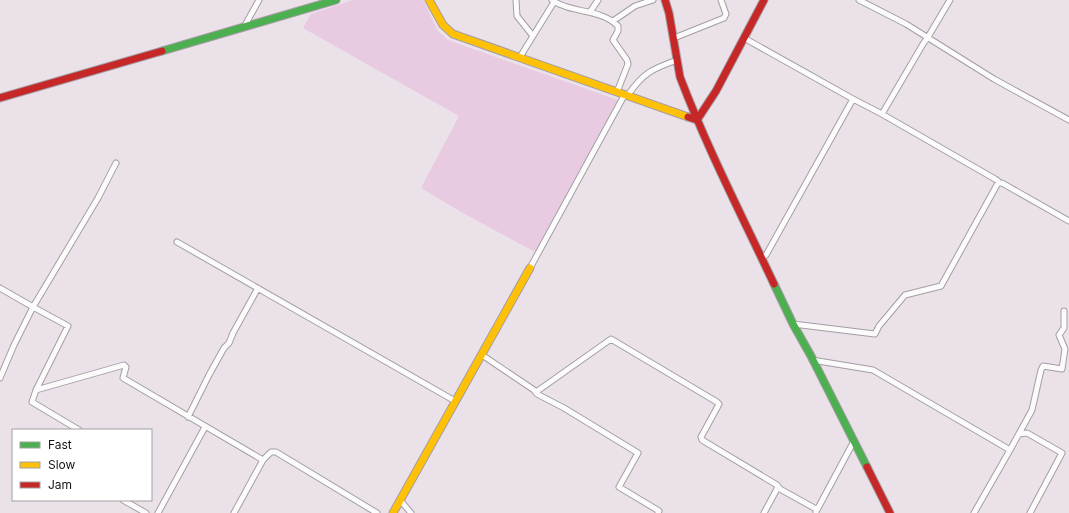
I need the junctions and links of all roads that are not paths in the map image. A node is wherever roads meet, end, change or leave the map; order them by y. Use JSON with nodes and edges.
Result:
{"nodes":[{"id":1,"x":259,"y":0,"type":"edge"},
{"id":2,"x":336,"y":0,"type":"edge"},
{"id":3,"x":429,"y":0,"type":"edge"},
{"id":4,"x":516,"y":0,"type":"edge"},
{"id":5,"x":598,"y":0,"type":"edge"},
{"id":6,"x":653,"y":0,"type":"edge"},
{"id":7,"x":665,"y":0,"type":"edge"},
{"id":8,"x":722,"y":0,"type":"edge"},
{"id":9,"x":764,"y":0,"type":"edge"},
{"id":10,"x":859,"y":0,"type":"edge"},
{"id":11,"x":950,"y":0,"type":"edge"},
{"id":12,"x":553,"y":1,"type":"edge"},
{"id":13,"x":590,"y":12,"type":"junction"},
{"id":14,"x":613,"y":21,"type":"junction"},
{"id":15,"x":243,"y":28,"type":"junction"},
{"id":16,"x":533,"y":36,"type":"junction"},
{"id":17,"x":928,"y":37,"type":"junction"},
{"id":18,"x":674,"y":38,"type":"junction"},
{"id":19,"x":744,"y":38,"type":"junction"},
{"id":20,"x":520,"y":57,"type":"junction"},
{"id":21,"x":677,"y":60,"type":"junction"},
{"id":22,"x":623,"y":94,"type":"junction"},
{"id":23,"x":0,"y":98,"type":"edge"},
{"id":24,"x":853,"y":99,"type":"junction"},
{"id":25,"x":882,"y":114,"type":"junction"},
{"id":26,"x":698,"y":120,"type":"junction"},
{"id":27,"x":1069,"y":120,"type":"edge"},
{"id":28,"x":116,"y":163,"type":"dead end"},
{"id":29,"x":998,"y":183,"type":"junction"},
{"id":30,"x":1069,"y":221,"type":"edge"},
{"id":31,"x":177,"y":242,"type":"dead end"},
{"id":32,"x":761,"y":258,"type":"junction"},
{"id":33,"x":530,"y":268,"type":"joint"},
{"id":34,"x":0,"y":288,"type":"edge"},
{"id":35,"x":258,"y":288,"type":"junction"},
{"id":36,"x":33,"y":307,"type":"junction"},
{"id":37,"x":1064,"y":311,"type":"dead end"},
{"id":38,"x":793,"y":324,"type":"junction"},
{"id":39,"x":482,"y":355,"type":"junction"},
{"id":40,"x":812,"y":360,"type":"junction"},
{"id":41,"x":0,"y":378,"type":"edge"},
{"id":42,"x":36,"y":390,"type":"junction"},
{"id":43,"x":536,"y":392,"type":"junction"},
{"id":44,"x":455,"y":401,"type":"junction"},
{"id":45,"x":188,"y":417,"type":"junction"},
{"id":46,"x":205,"y":427,"type":"junction"},
{"id":47,"x":77,"y":429,"type":"edge"},
{"id":48,"x":1019,"y":434,"type":"junction"},
{"id":49,"x":854,"y":441,"type":"junction"},
{"id":50,"x":1010,"y":450,"type":"junction"},
{"id":51,"x":263,"y":460,"type":"junction"},
{"id":52,"x":778,"y":488,"type":"junction"},
{"id":53,"x":400,"y":500,"type":"junction"},
{"id":54,"x":125,"y":501,"type":"edge"},
{"id":55,"x":816,"y":511,"type":"edge"},
{"id":56,"x":146,"y":513,"type":"edge"},
{"id":57,"x":158,"y":513,"type":"edge"},
{"id":58,"x":234,"y":513,"type":"edge"},
{"id":59,"x":377,"y":513,"type":"edge"},
{"id":60,"x":393,"y":513,"type":"edge"},
{"id":61,"x":411,"y":513,"type":"edge"},
{"id":62,"x":658,"y":513,"type":"edge"},
{"id":63,"x":764,"y":513,"type":"edge"},
{"id":64,"x":890,"y":513,"type":"edge"},
{"id":65,"x":974,"y":513,"type":"edge"},
{"id":66,"x":1030,"y":513,"type":"edge"}],
"edges":[{"from":1,"to":15,"type":"street"},
{"from":2,"to":15,"type":"street"},
{"from":3,"to":20,"type":"street"},
{"from":4,"to":16,"type":"street"},
{"from":5,"to":13,"type":"street"},
{"from":6,"to":14,"type":"street"},
{"from":7,"to":18,"type":"street"},
{"from":8,"to":18,"type":"street"},
{"from":9,"to":19,"type":"street"},
{"from":10,"to":17,"type":"street"},
{"from":11,"to":17,"type":"street"},
{"from":12,"to":13,"type":"street"},
{"from":12,"to":16,"type":"street"},
{"from":13,"to":14,"type":"street"},
{"from":14,"to":22,"type":"street"},
{"from":15,"to":23,"type":"street"},
{"from":16,"to":20,"type":"street"},
{"from":17,"to":25,"type":"street"},
{"from":17,"to":27,"type":"street"},
{"from":18,"to":21,"type":"street"},
{"from":19,"to":24,"type":"street"},
{"from":19,"to":26,"type":"street"},
{"from":20,"to":22,"type":"street"},
{"from":21,"to":22,"type":"street"},
{"from":21,"to":26,"type":"street"},
{"from":22,"to":26,"type":"street"},
{"from":22,"to":33,"type":"street"},
{"from":24,"to":25,"type":"street"},
{"from":24,"to":32,"type":"street"},
{"from":25,"to":29,"type":"street"},
{"from":26,"to":32,"type":"street"},
{"from":28,"to":36,"type":"street"},
{"from":29,"to":30,"type":"street"},
{"from":29,"to":38,"type":"street"},
{"from":31,"to":35,"type":"street"},
{"from":32,"to":38,"type":"street"},
{"from":33,"to":39,"type":"street"},
{"from":34,"to":36,"type":"street"},
{"from":35,"to":44,"type":"street"},
{"from":35,"to":45,"type":"street"},
{"from":36,"to":41,"type":"street"},
{"from":36,"to":42,"type":"street"},
{"from":37,"to":48,"type":"street"},
{"from":38,"to":40,"type":"street"},
{"from":39,"to":43,"type":"street"},
{"from":39,"to":44,"type":"street"},
{"from":40,"to":49,"type":"street"},
{"from":40,"to":50,"type":"street"},
{"from":42,"to":45,"type":"street"},
{"from":42,"to":47,"type":"street"},
{"from":43,"to":52,"type":"street"},
{"from":43,"to":62,"type":"street"},
{"from":44,"to":53,"type":"street"},
{"from":45,"to":46,"type":"street"},
{"from":46,"to":51,"type":"street"},
{"from":46,"to":57,"type":"street"},
{"from":48,"to":50,"type":"street"},
{"from":48,"to":66,"type":"street"},
{"from":49,"to":55,"type":"street"},
{"from":49,"to":64,"type":"street"},
{"from":50,"to":65,"type":"street"},
{"from":51,"to":58,"type":"street"},
{"from":51,"to":59,"type":"street"},
{"from":52,"to":55,"type":"street"},
{"from":52,"to":63,"type":"street"},
{"from":53,"to":60,"type":"street"},
{"from":53,"to":61,"type":"street"},
{"from":54,"to":56,"type":"street"}]}
